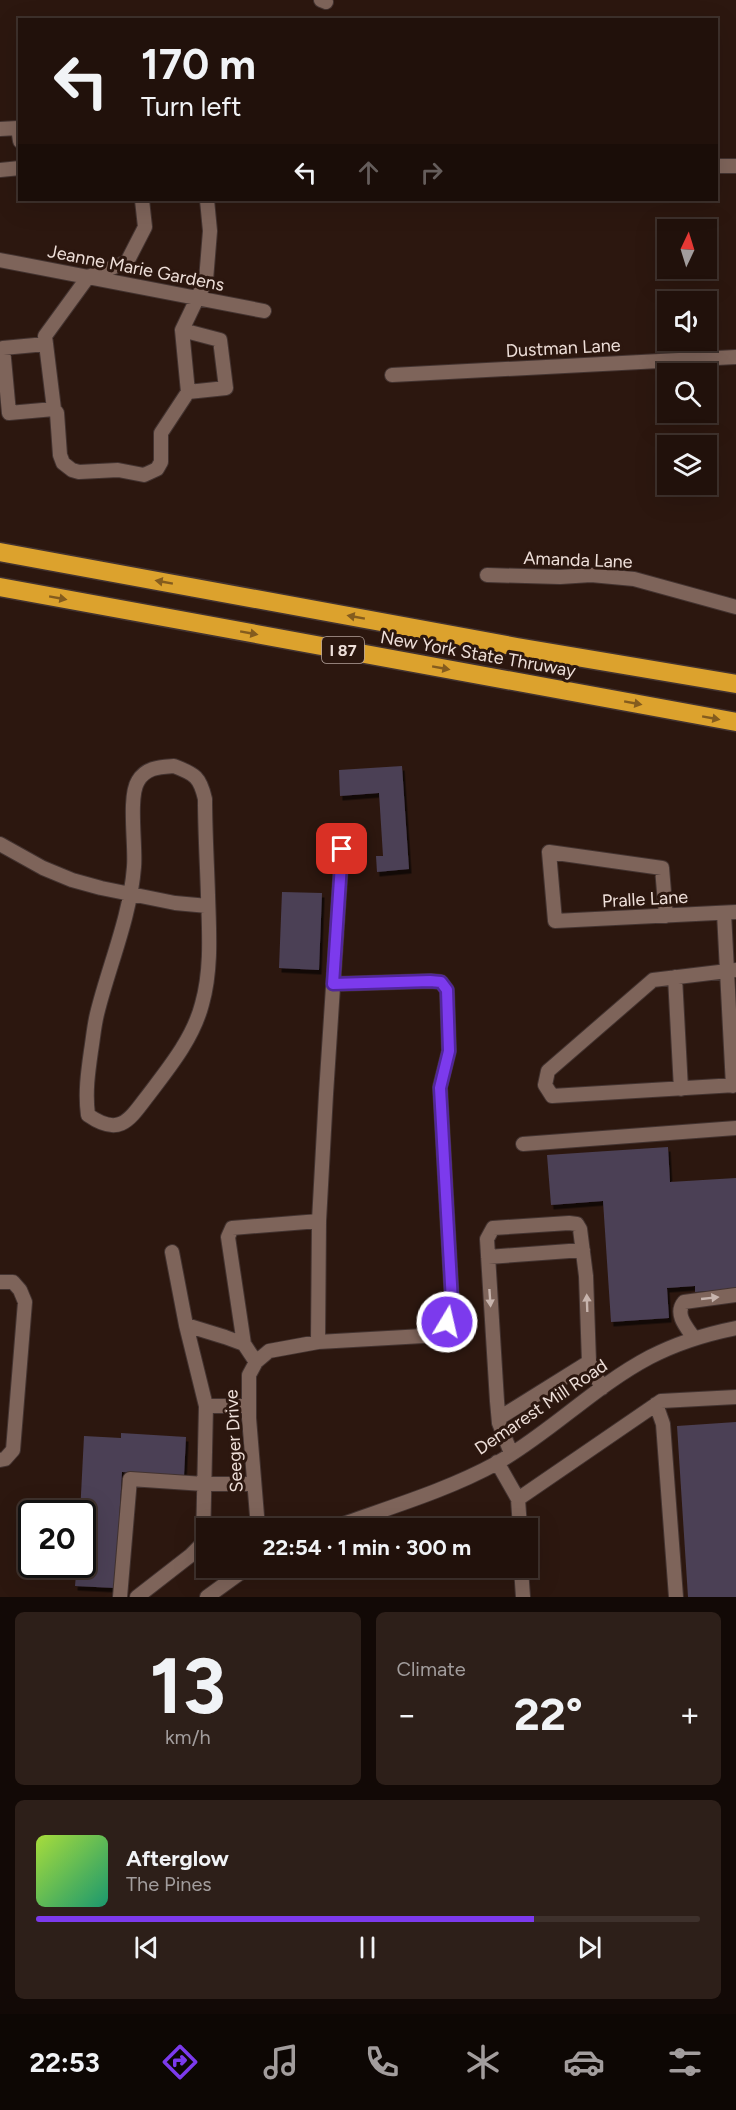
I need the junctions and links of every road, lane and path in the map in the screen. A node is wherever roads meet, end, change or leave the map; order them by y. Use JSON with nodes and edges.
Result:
{"nodes":[{"id":1,"x":18,"y":128,"type":"edge"},
{"id":2,"x":0,"y":129,"type":"edge"},
{"id":3,"x":718,"y":166,"type":"edge"},
{"id":4,"x":736,"y":166,"type":"edge"},
{"id":5,"x":18,"y":168,"type":"edge"},
{"id":6,"x":0,"y":170,"type":"edge"},
{"id":7,"x":142,"y":201,"type":"edge"},
{"id":8,"x":207,"y":201,"type":"edge"},
{"id":9,"x":0,"y":260,"type":"edge"},
{"id":10,"x":88,"y":277,"type":"junction"},
{"id":11,"x":197,"y":298,"type":"junction"},
{"id":12,"x":264,"y":311,"type":"dead end"},
{"id":13,"x":182,"y":330,"type":"junction"},
{"id":14,"x":46,"y":345,"type":"junction"},
{"id":15,"x":736,"y":357,"type":"edge"},
{"id":16,"x":392,"y":375,"type":"dead end"},
{"id":17,"x":188,"y":392,"type":"junction"},
{"id":18,"x":54,"y":409,"type":"junction"},
{"id":19,"x":0,"y":552,"type":"edge"},
{"id":20,"x":487,"y":575,"type":"dead end"},
{"id":21,"x":0,"y":587,"type":"edge"},
{"id":22,"x":736,"y":607,"type":"edge"},
{"id":23,"x":736,"y":684,"type":"edge"},
{"id":24,"x":736,"y":722,"type":"edge"},
{"id":25,"x":0,"y":844,"type":"edge"},
{"id":26,"x":342,"y":849,"type":"dead end"},
{"id":27,"x":130,"y":893,"type":"junction"},
{"id":28,"x":208,"y":906,"type":"junction"},
{"id":29,"x":730,"y":913,"type":"edge"},
{"id":30,"x":666,"y":916,"type":"junction"},
{"id":31,"x":731,"y":971,"type":"edge"},
{"id":32,"x":675,"y":977,"type":"junction"},
{"id":33,"x":333,"y":984,"type":"junction"},
{"id":34,"x":735,"y":1085,"type":"edge"},
{"id":35,"x":681,"y":1089,"type":"junction"},
{"id":36,"x":736,"y":1128,"type":"edge"},
{"id":37,"x":523,"y":1144,"type":"dead end"},
{"id":38,"x":319,"y":1221,"type":"junction"},
{"id":39,"x":583,"y":1250,"type":"junction"},
{"id":40,"x":172,"y":1252,"type":"dead end"},
{"id":41,"x":488,"y":1257,"type":"junction"},
{"id":42,"x":0,"y":1282,"type":"edge"},
{"id":43,"x":736,"y":1295,"type":"edge"},
{"id":44,"x":186,"y":1325,"type":"junction"},
{"id":45,"x":736,"y":1328,"type":"edge"},
{"id":46,"x":694,"y":1338,"type":"junction"},
{"id":47,"x":318,"y":1342,"type":"junction"},
{"id":48,"x":244,"y":1344,"type":"junction"},
{"id":49,"x":256,"y":1362,"type":"junction"},
{"id":50,"x":589,"y":1362,"type":"junction"},
{"id":51,"x":602,"y":1388,"type":"junction"},
{"id":52,"x":736,"y":1397,"type":"edge"},
{"id":53,"x":656,"y":1404,"type":"junction"},
{"id":54,"x":249,"y":1406,"type":"junction"},
{"id":55,"x":206,"y":1407,"type":"junction"},
{"id":56,"x":499,"y":1418,"type":"junction"},
{"id":57,"x":511,"y":1454,"type":"junction"},
{"id":58,"x":0,"y":1461,"type":"edge"},
{"id":59,"x":497,"y":1462,"type":"junction"},
{"id":60,"x":204,"y":1484,"type":"junction"},
{"id":61,"x":254,"y":1484,"type":"junction"},
{"id":62,"x":518,"y":1498,"type":"junction"},
{"id":63,"x":257,"y":1518,"type":"edge"},
{"id":64,"x":359,"y":1518,"type":"edge"},
{"id":65,"x":519,"y":1518,"type":"edge"},
{"id":66,"x":233,"y":1578,"type":"edge"},
{"id":67,"x":522,"y":1578,"type":"edge"},
{"id":68,"x":120,"y":1597,"type":"edge"},
{"id":69,"x":137,"y":1597,"type":"edge"},
{"id":70,"x":207,"y":1597,"type":"edge"},
{"id":71,"x":523,"y":1597,"type":"edge"},
{"id":72,"x":676,"y":1597,"type":"edge"}],
"edges":[{"from":1,"to":2,"type":"street"},
{"from":3,"to":4,"type":"street"},
{"from":5,"to":6,"type":"street"},
{"from":7,"to":10,"type":"street"},
{"from":8,"to":11,"type":"street"},
{"from":9,"to":10,"type":"street","name":"Jeanne Marie Gardens"},
{"from":10,"to":11,"type":"street","name":"Jeanne Marie Gardens"},
{"from":10,"to":14,"type":"street"},
{"from":11,"to":12,"type":"street","name":"Jeanne Marie Gardens"},
{"from":11,"to":13,"type":"street"},
{"from":13,"to":17,"type":"street"},
{"from":13,"to":17,"type":"street"},
{"from":14,"to":18,"type":"street"},
{"from":14,"to":18,"type":"street"},
{"from":15,"to":16,"type":"street","name":"Dustman Lane"},
{"from":17,"to":18,"type":"street"},
{"from":23,"to":19,"type":"highway","name":"New York State Thruway","number":"I 87","one_way":true},
{"from":20,"to":22,"type":"street","name":"Amanda Lane"},
{"from":21,"to":24,"type":"highway","name":"New York State Thruway","number":"I 87","one_way":true},
{"from":25,"to":27,"type":"street"},
{"from":26,"to":33,"type":"street"},
{"from":27,"to":28,"type":"street"},
{"from":27,"to":28,"type":"street"},
{"from":27,"to":28,"type":"street"},
{"from":29,"to":30,"type":"street","name":"Pralle Lane"},
{"from":29,"to":31,"type":"street"},
{"from":30,"to":30,"type":"street","name":"Pralle Lane"},
{"from":31,"to":32,"type":"street"},
{"from":31,"to":34,"type":"street"},
{"from":32,"to":35,"type":"street"},
{"from":32,"to":35,"type":"street"},
{"from":33,"to":38,"type":"street"},
{"from":33,"to":47,"type":"street"},
{"from":34,"to":35,"type":"street"},
{"from":36,"to":37,"type":"street"},
{"from":38,"to":47,"type":"street"},
{"from":38,"to":48,"type":"street"},
{"from":39,"to":41,"type":"street"},
{"from":39,"to":41,"type":"street"},
{"from":50,"to":39,"type":"street","one_way":true},
{"from":40,"to":44,"type":"street"},
{"from":41,"to":56,"type":"street","one_way":true},
{"from":42,"to":58,"type":"street"},
{"from":46,"to":43,"type":"street","one_way":true},
{"from":44,"to":48,"type":"street"},
{"from":44,"to":55,"type":"street"},
{"from":45,"to":46,"type":"street","name":"Demarest Mill Road"},
{"from":46,"to":51,"type":"street","name":"Demarest Mill Road"},
{"from":47,"to":49,"type":"street"},
{"from":48,"to":49,"type":"street"},
{"from":49,"to":54,"type":"street","name":"Seeger Drive"},
{"from":50,"to":51,"type":"street"},
{"from":50,"to":56,"type":"street"},
{"from":51,"to":57,"type":"street","name":"Demarest Mill Road"},
{"from":52,"to":53,"type":"street"},
{"from":53,"to":62,"type":"street"},
{"from":53,"to":72,"type":"street"},
{"from":54,"to":55,"type":"street"},
{"from":54,"to":61,"type":"street","name":"Seeger Drive"},
{"from":55,"to":60,"type":"street"},
{"from":56,"to":57,"type":"street"},
{"from":57,"to":59,"type":"street","name":"Demarest Mill Road"},
{"from":59,"to":62,"type":"street"},
{"from":59,"to":64,"type":"street","name":"Demarest Mill Road"},
{"from":60,"to":61,"type":"street"},
{"from":60,"to":68,"type":"street"},
{"from":60,"to":69,"type":"street"},
{"from":61,"to":63,"type":"street","name":"Seeger Drive"},
{"from":62,"to":65,"type":"street"},
{"from":66,"to":70,"type":"street"},
{"from":67,"to":71,"type":"street"}]}
